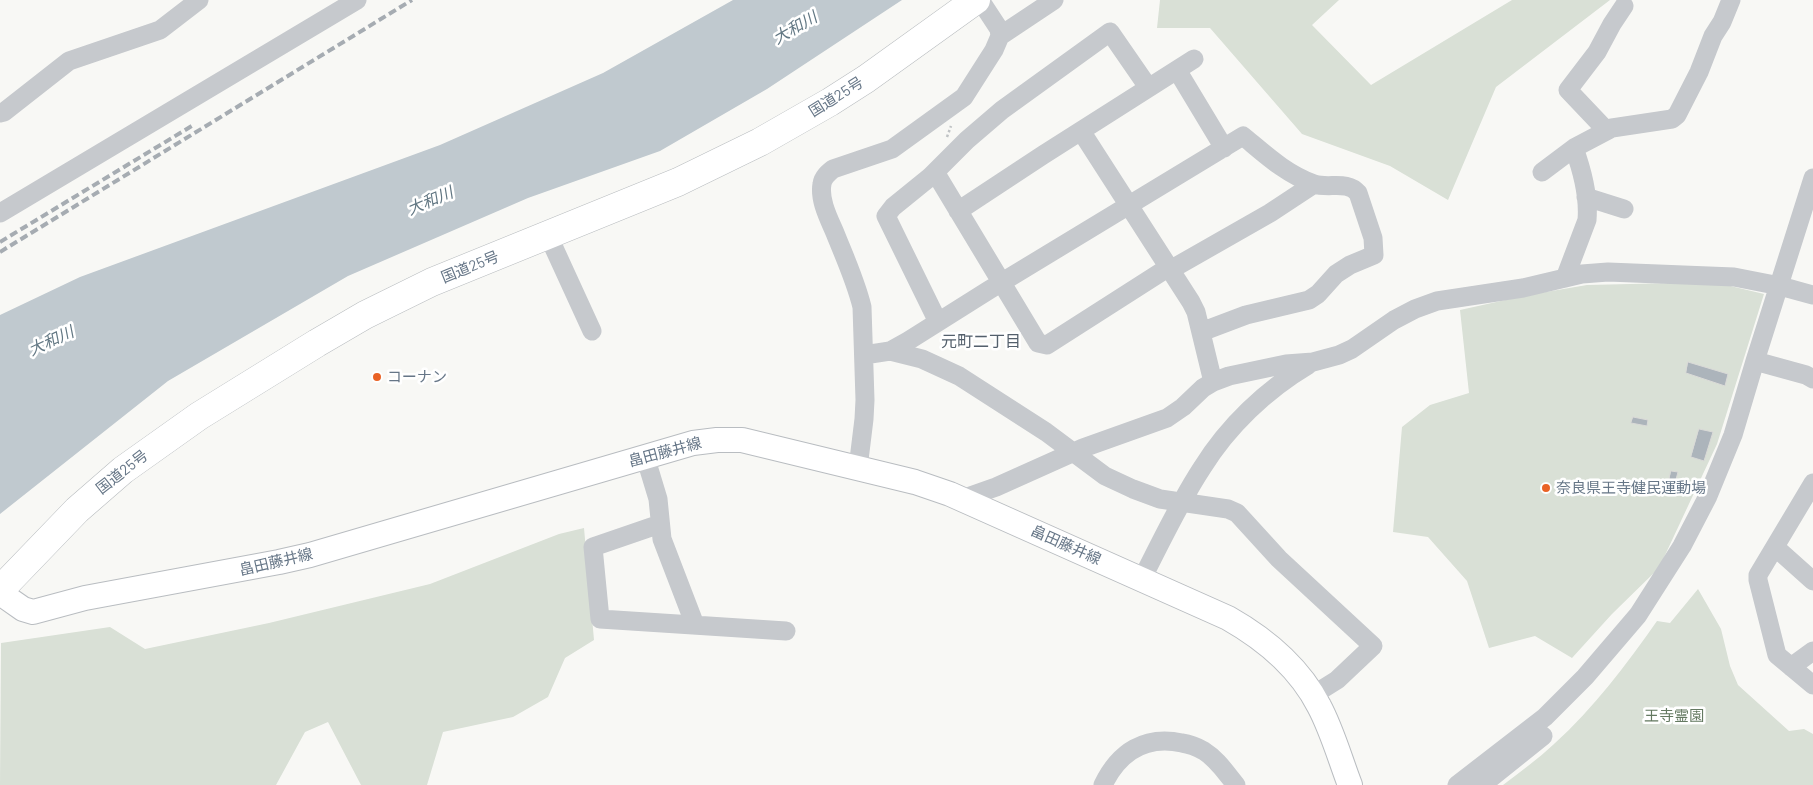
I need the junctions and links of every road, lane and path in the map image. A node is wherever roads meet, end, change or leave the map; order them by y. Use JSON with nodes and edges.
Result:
{"nodes":[{"id":1,"x":199,"y":0,"type":"edge"},
{"id":2,"x":357,"y":0,"type":"edge"},
{"id":3,"x":976,"y":0,"type":"edge"},
{"id":4,"x":980,"y":0,"type":"edge"},
{"id":5,"x":1054,"y":0,"type":"edge"},
{"id":6,"x":1731,"y":0,"type":"edge"},
{"id":7,"x":1624,"y":6,"type":"dead end"},
{"id":8,"x":1000,"y":36,"type":"junction"},
{"id":9,"x":1194,"y":59,"type":"dead end"},
{"id":10,"x":1177,"y":70,"type":"junction"},
{"id":11,"x":1148,"y":87,"type":"junction"},
{"id":12,"x":0,"y":113,"type":"edge"},
{"id":13,"x":1606,"y":130,"type":"junction"},
{"id":14,"x":1081,"y":131,"type":"junction"},
{"id":15,"x":1224,"y":148,"type":"junction"},
{"id":16,"x":1574,"y":148,"type":"junction"},
{"id":17,"x":935,"y":172,"type":"junction"},
{"id":18,"x":1542,"y":172,"type":"dead end"},
{"id":19,"x":1813,"y":178,"type":"edge"},
{"id":20,"x":1314,"y":184,"type":"junction"},
{"id":21,"x":1586,"y":197,"type":"junction"},
{"id":22,"x":1129,"y":206,"type":"junction"},
{"id":23,"x":1624,"y":208,"type":"dead end"},
{"id":24,"x":958,"y":211,"type":"junction"},
{"id":25,"x":0,"y":213,"type":"edge"},
{"id":26,"x":548,"y":235,"type":"junction"},
{"id":27,"x":1169,"y":268,"type":"junction"},
{"id":28,"x":1565,"y":278,"type":"junction"},
{"id":29,"x":1001,"y":283,"type":"junction"},
{"id":30,"x":1780,"y":286,"type":"junction"},
{"id":31,"x":1813,"y":295,"type":"edge"},
{"id":32,"x":938,"y":322,"type":"junction"},
{"id":33,"x":592,"y":331,"type":"dead end"},
{"id":34,"x":1201,"y":332,"type":"junction"},
{"id":35,"x":890,"y":351,"type":"junction"},
{"id":36,"x":864,"y":355,"type":"junction"},
{"id":37,"x":1755,"y":361,"type":"junction"},
{"id":38,"x":1313,"y":362,"type":"junction"},
{"id":39,"x":1813,"y":379,"type":"edge"},
{"id":40,"x":1213,"y":382,"type":"junction"},
{"id":41,"x":1073,"y":452,"type":"junction"},
{"id":42,"x":645,"y":456,"type":"junction"},
{"id":43,"x":858,"y":468,"type":"junction"},
{"id":44,"x":1813,"y":483,"type":"edge"},
{"id":45,"x":962,"y":499,"type":"junction"},
{"id":46,"x":1182,"y":502,"type":"junction"},
{"id":47,"x":660,"y":524,"type":"junction"},
{"id":48,"x":1775,"y":547,"type":"junction"},
{"id":49,"x":1142,"y":579,"type":"junction"},
{"id":50,"x":1813,"y":581,"type":"edge"},
{"id":51,"x":0,"y":592,"type":"edge"},
{"id":52,"x":1638,"y":615,"type":"junction"},
{"id":53,"x":695,"y":625,"type":"junction"},
{"id":54,"x":786,"y":631,"type":"dead end"},
{"id":55,"x":1813,"y":651,"type":"edge"},
{"id":56,"x":1791,"y":667,"type":"junction"},
{"id":57,"x":1813,"y":685,"type":"edge"},
{"id":58,"x":1313,"y":695,"type":"junction"},
{"id":59,"x":1104,"y":785,"type":"edge"},
{"id":60,"x":1236,"y":785,"type":"edge"},
{"id":61,"x":1350,"y":785,"type":"edge"},
{"id":62,"x":1443,"y":785,"type":"edge"},
{"id":63,"x":1457,"y":785,"type":"edge"},
{"id":64,"x":1482,"y":785,"type":"edge"}],
"edges":[{"from":1,"to":12,"type":"street"},
{"from":2,"to":25,"type":"street"},
{"from":3,"to":26,"type":"highway","name":"国道25号"},
{"from":4,"to":8,"type":"street"},
{"from":5,"to":8,"type":"street"},
{"from":6,"to":13,"type":"street"},
{"from":7,"to":13,"type":"street"},
{"from":8,"to":36,"type":"street"},
{"from":9,"to":10,"type":"street"},
{"from":10,"to":11,"type":"street"},
{"from":10,"to":15,"type":"street"},
{"from":11,"to":14,"type":"street"},
{"from":11,"to":17,"type":"street"},
{"from":13,"to":16,"type":"street"},
{"from":14,"to":22,"type":"street"},
{"from":14,"to":24,"type":"street"},
{"from":15,"to":20,"type":"street"},
{"from":15,"to":22,"type":"street"},
{"from":16,"to":18,"type":"street"},
{"from":16,"to":21,"type":"street"},
{"from":17,"to":24,"type":"street"},
{"from":17,"to":32,"type":"street"},
{"from":19,"to":30,"type":"street"},
{"from":20,"to":27,"type":"street"},
{"from":20,"to":34,"type":"street"},
{"from":21,"to":23,"type":"street"},
{"from":21,"to":28,"type":"street"},
{"from":22,"to":27,"type":"street"},
{"from":22,"to":29,"type":"street"},
{"from":24,"to":29,"type":"street"},
{"from":26,"to":33,"type":"street"},
{"from":26,"to":51,"type":"highway","name":"国道25号"},
{"from":27,"to":29,"type":"street"},
{"from":27,"to":34,"type":"street"},
{"from":28,"to":30,"type":"street"},
{"from":28,"to":38,"type":"street"},
{"from":29,"to":32,"type":"street"},
{"from":30,"to":31,"type":"street"},
{"from":30,"to":37,"type":"street"},
{"from":32,"to":35,"type":"street"},
{"from":34,"to":40,"type":"street"},
{"from":35,"to":36,"type":"street"},
{"from":35,"to":41,"type":"street"},
{"from":36,"to":43,"type":"street"},
{"from":37,"to":39,"type":"street"},
{"from":37,"to":52,"type":"street"},
{"from":38,"to":40,"type":"street"},
{"from":38,"to":46,"type":"street"},
{"from":40,"to":41,"type":"street"},
{"from":41,"to":45,"type":"street"},
{"from":41,"to":46,"type":"street"},
{"from":42,"to":43,"type":"main road","name":"畠田藤井線"},
{"from":42,"to":47,"type":"street"},
{"from":42,"to":51,"type":"main road","name":"畠田藤井線"},
{"from":43,"to":45,"type":"main road","name":"畠田藤井線"},
{"from":44,"to":48,"type":"street"},
{"from":45,"to":49,"type":"main road","name":"畠田藤井線"},
{"from":46,"to":49,"type":"street"},
{"from":46,"to":58,"type":"street"},
{"from":47,"to":53,"type":"street"},
{"from":47,"to":53,"type":"street"},
{"from":48,"to":50,"type":"street"},
{"from":48,"to":56,"type":"street"},
{"from":49,"to":58,"type":"main road","name":"畠田藤井線"},
{"from":52,"to":62,"type":"street"},
{"from":52,"to":63,"type":"street"},
{"from":52,"to":64,"type":"street"},
{"from":53,"to":54,"type":"street"},
{"from":55,"to":56,"type":"street"},
{"from":56,"to":57,"type":"street"},
{"from":58,"to":61,"type":"main road","name":"畠田藤井線"},
{"from":59,"to":60,"type":"street"}]}
